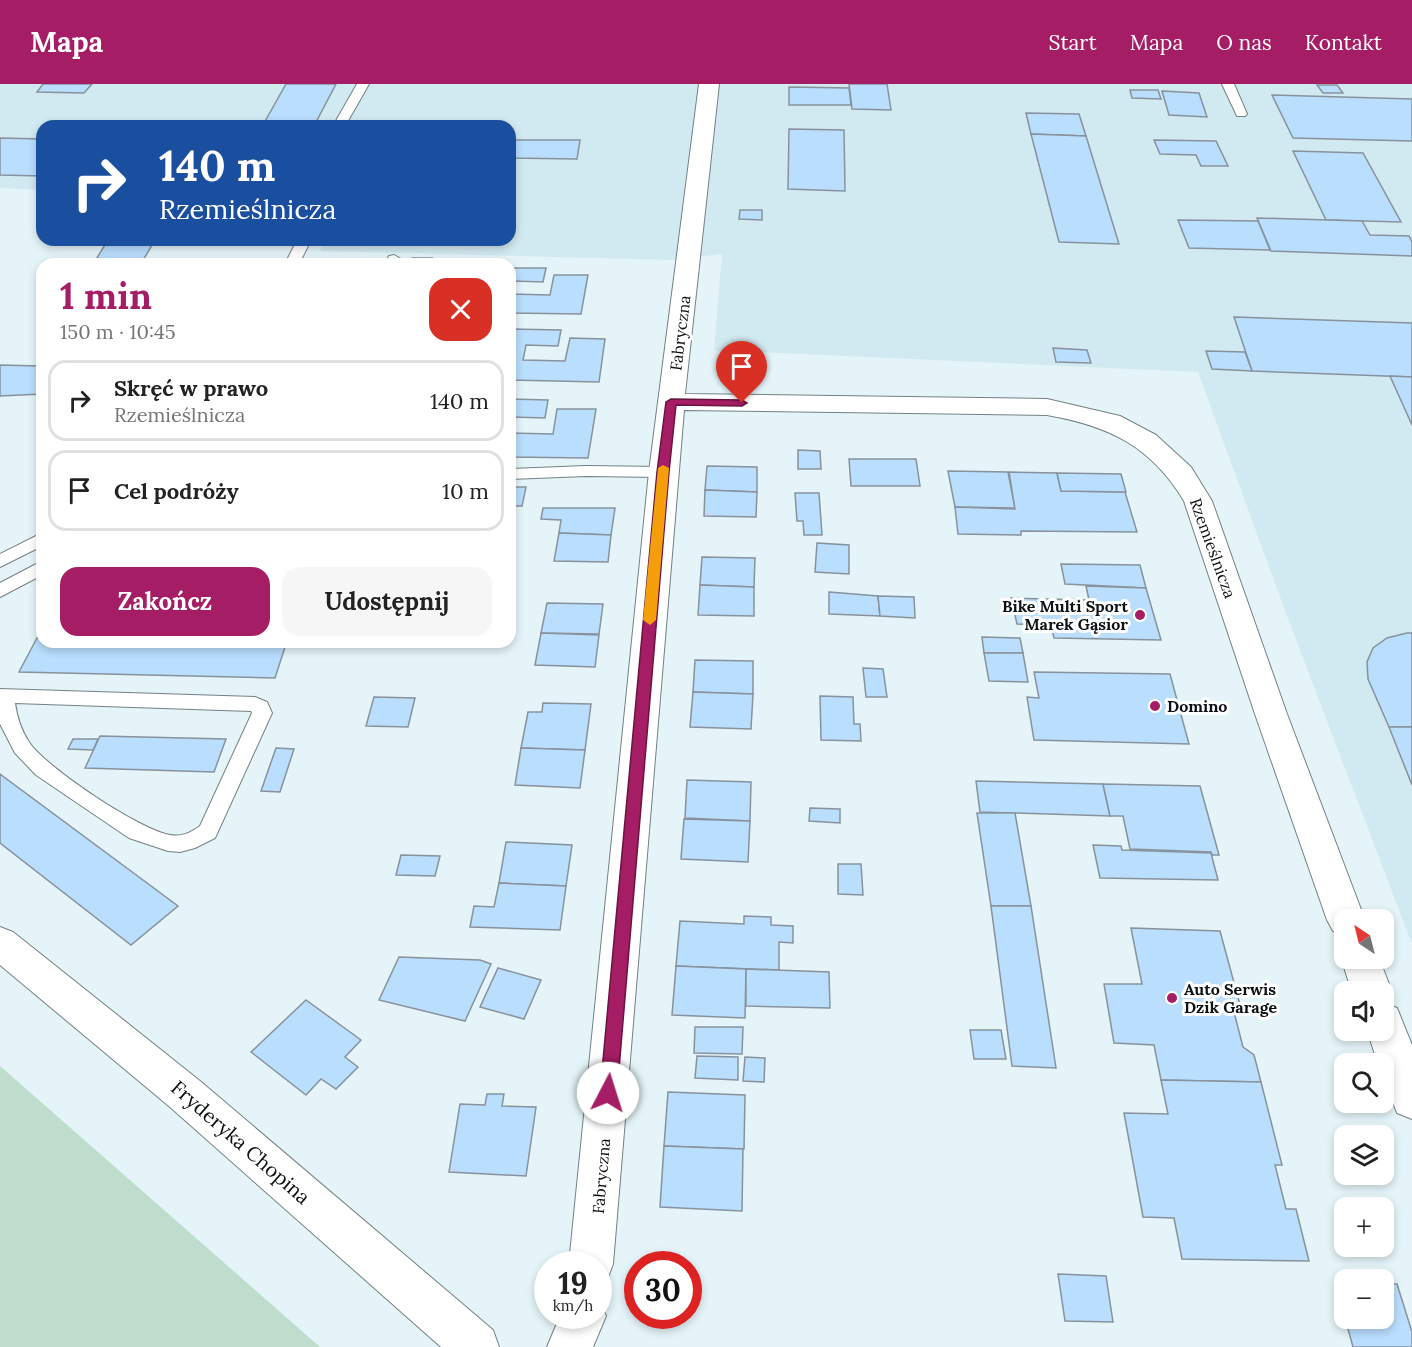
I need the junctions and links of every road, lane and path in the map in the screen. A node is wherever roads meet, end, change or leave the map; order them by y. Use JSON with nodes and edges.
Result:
{"nodes":[{"id":1,"x":363,"y":84,"type":"edge"},
{"id":2,"x":709,"y":84,"type":"edge"},
{"id":3,"x":1228,"y":84,"type":"edge"},
{"id":4,"x":1241,"y":114,"type":"dead end"},
{"id":5,"x":342,"y":120,"type":"edge"},
{"id":6,"x":671,"y":402,"type":"junction"},
{"id":7,"x":663,"y":472,"type":"junction"},
{"id":8,"x":516,"y":474,"type":"edge"},
{"id":9,"x":36,"y":542,"type":"edge"},
{"id":10,"x":0,"y":561,"type":"edge"},
{"id":11,"x":36,"y":570,"type":"edge"},
{"id":12,"x":0,"y":591,"type":"edge"},
{"id":13,"x":2,"y":696,"type":"edge"},
{"id":14,"x":1342,"y":909,"type":"edge"},
{"id":15,"x":0,"y":943,"type":"edge"},
{"id":16,"x":1391,"y":1041,"type":"edge"},
{"id":17,"x":1412,"y":1100,"type":"edge"},
{"id":18,"x":592,"y":1251,"type":"edge"},
{"id":19,"x":578,"y":1329,"type":"edge"},
{"id":20,"x":476,"y":1347,"type":"edge"},
{"id":21,"x":570,"y":1347,"type":"edge"}],
"edges":[{"from":1,"to":5,"type":"lane"},
{"from":2,"to":6,"type":"street","name":"Fabryczna"},
{"from":3,"to":4,"type":"lane"},
{"from":6,"to":7,"type":"street","name":"Fabryczna"},
{"from":6,"to":14,"type":"street","name":"Rzemieślnicza"},
{"from":7,"to":8,"type":"lane"},
{"from":7,"to":18,"type":"street","name":"Fabryczna"},
{"from":9,"to":10,"type":"lane"},
{"from":11,"to":12,"type":"lane"},
{"from":13,"to":13,"type":"lane"},
{"from":15,"to":20,"type":"street","name":"Fryderyka Chopina"},
{"from":16,"to":17,"type":"street"},
{"from":19,"to":21,"type":"street"}]}
